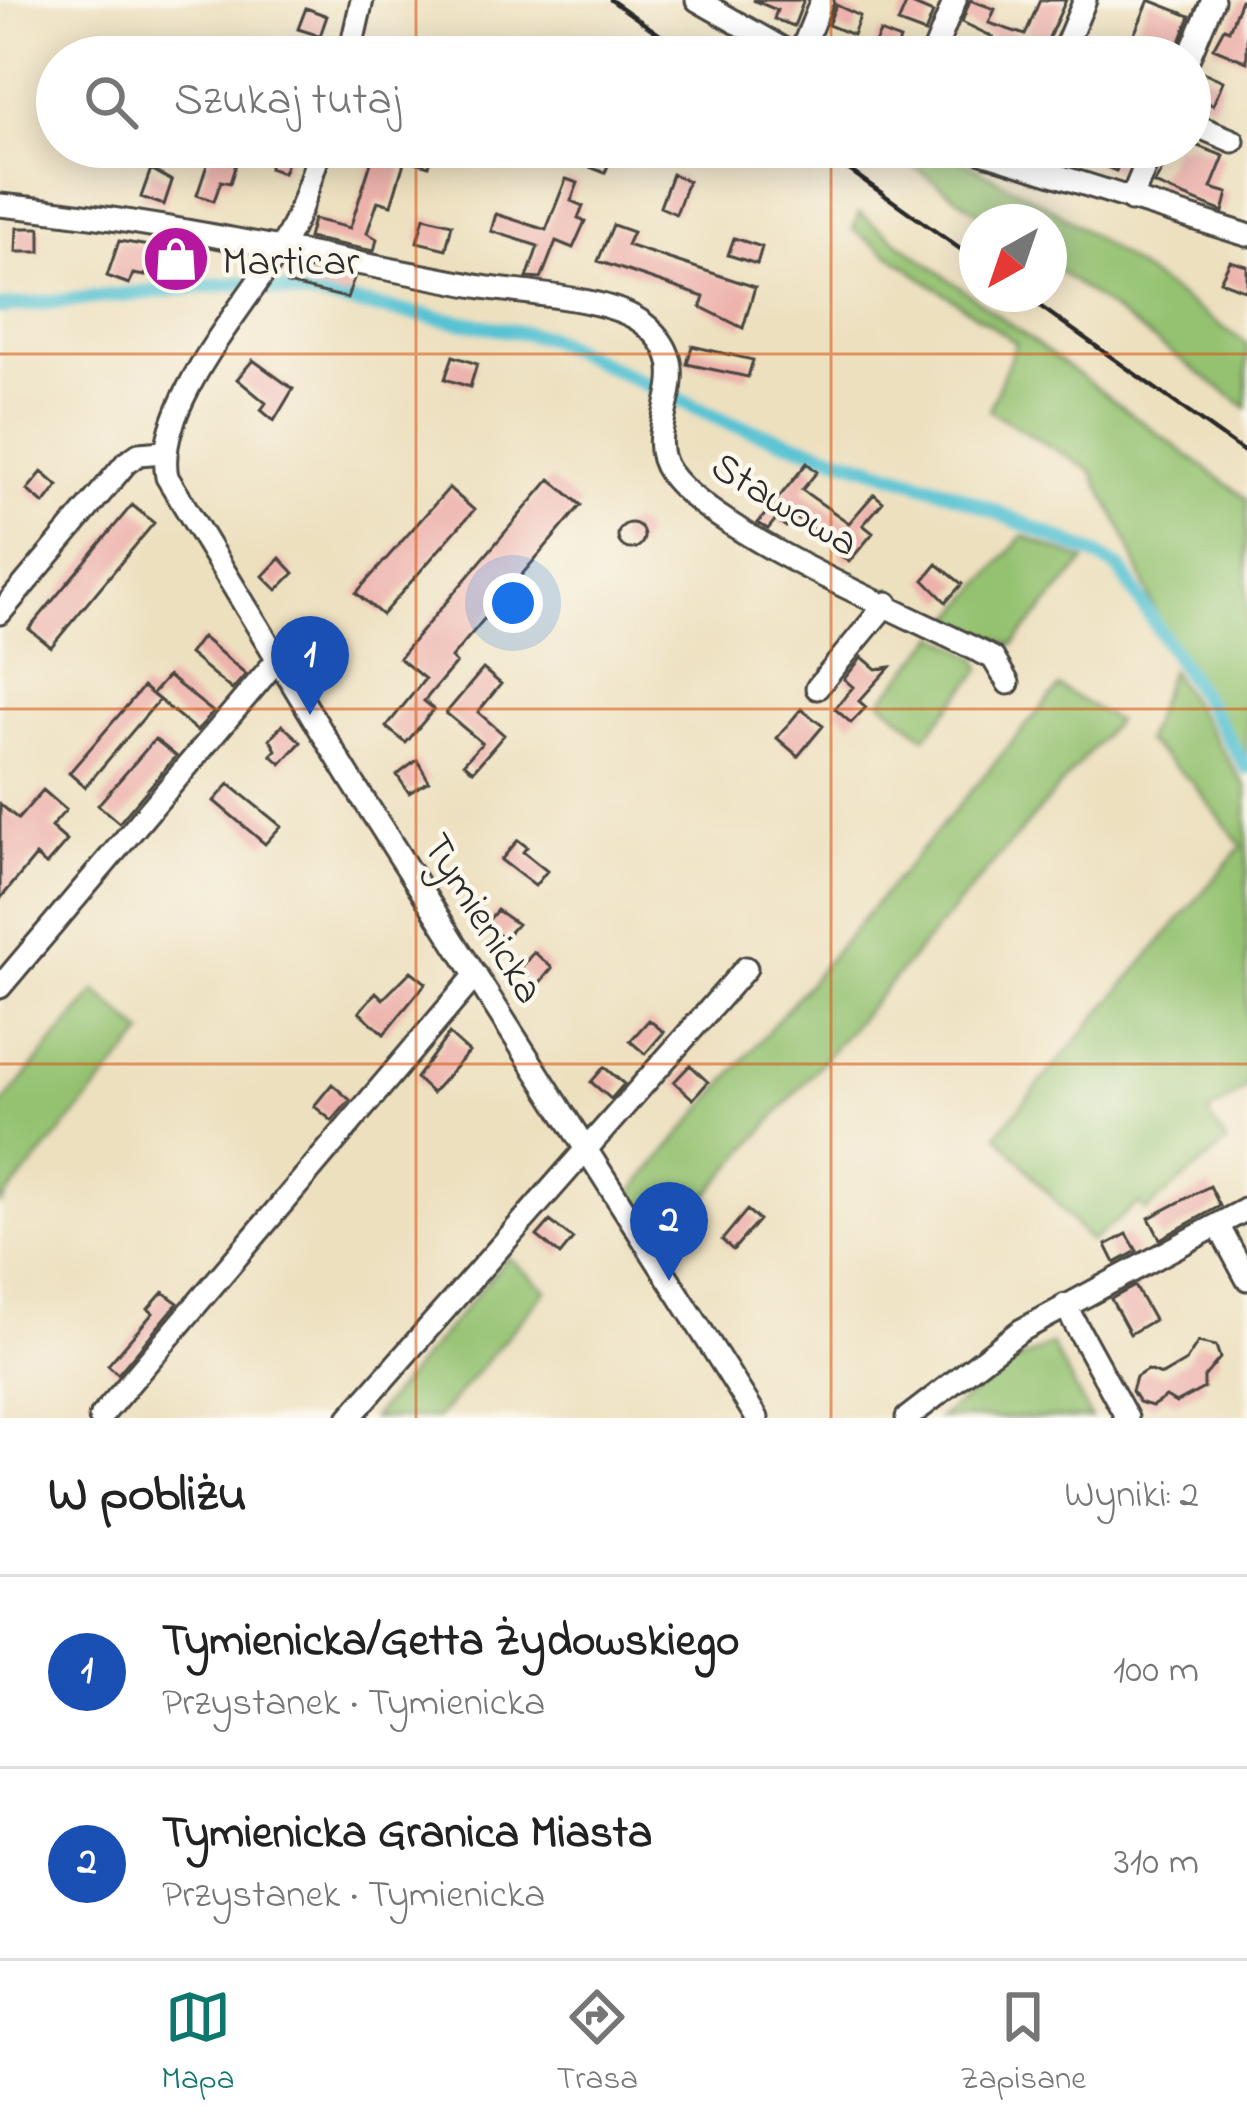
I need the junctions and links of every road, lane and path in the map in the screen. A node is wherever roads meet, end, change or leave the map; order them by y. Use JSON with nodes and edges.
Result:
{"nodes":[{"id":1,"x":362,"y":0,"type":"edge"},
{"id":2,"x":697,"y":0,"type":"edge"},
{"id":3,"x":822,"y":0,"type":"edge"},
{"id":4,"x":955,"y":0,"type":"edge"},
{"id":5,"x":1085,"y":0,"type":"edge"},
{"id":6,"x":1213,"y":0,"type":"edge"},
{"id":7,"x":354,"y":36,"type":"edge"},
{"id":8,"x":761,"y":36,"type":"edge"},
{"id":9,"x":807,"y":36,"type":"edge"},
{"id":10,"x":940,"y":36,"type":"edge"},
{"id":11,"x":1070,"y":36,"type":"edge"},
{"id":12,"x":1198,"y":36,"type":"edge"},
{"id":13,"x":1211,"y":132,"type":"edge"},
{"id":14,"x":1233,"y":141,"type":"dead end"},
{"id":15,"x":313,"y":168,"type":"edge"},
{"id":16,"x":1051,"y":168,"type":"edge"},
{"id":17,"x":1145,"y":168,"type":"edge"},
{"id":18,"x":1132,"y":200,"type":"junction"},
{"id":19,"x":3,"y":209,"type":"edge"},
{"id":20,"x":1247,"y":235,"type":"edge"},
{"id":21,"x":283,"y":245,"type":"junction"},
{"id":22,"x":163,"y":452,"type":"junction"},
{"id":23,"x":887,"y":603,"type":"junction"},
{"id":24,"x":0,"y":613,"type":"edge"},
{"id":25,"x":277,"y":661,"type":"junction"},
{"id":26,"x":1008,"y":683,"type":"dead end"},
{"id":27,"x":817,"y":688,"type":"dead end"},
{"id":28,"x":746,"y":968,"type":"dead end"},
{"id":29,"x":476,"y":976,"type":"junction"},
{"id":30,"x":0,"y":987,"type":"edge"},
{"id":31,"x":586,"y":1152,"type":"junction"},
{"id":32,"x":1247,"y":1209,"type":"edge"},
{"id":33,"x":1218,"y":1225,"type":"junction"},
{"id":34,"x":1247,"y":1279,"type":"edge"},
{"id":35,"x":1065,"y":1305,"type":"junction"},
{"id":36,"x":100,"y":1418,"type":"edge"},
{"id":37,"x":350,"y":1418,"type":"edge"},
{"id":38,"x":757,"y":1418,"type":"edge"},
{"id":39,"x":907,"y":1418,"type":"edge"},
{"id":40,"x":1127,"y":1418,"type":"edge"}],
"edges":[{"from":1,"to":7,"type":"street"},
{"from":2,"to":8,"type":"street"},
{"from":3,"to":9,"type":"street"},
{"from":4,"to":10,"type":"street"},
{"from":5,"to":11,"type":"street"},
{"from":6,"to":12,"type":"street"},
{"from":13,"to":14,"type":"street"},
{"from":15,"to":21,"type":"street"},
{"from":16,"to":18,"type":"street"},
{"from":17,"to":18,"type":"street"},
{"from":18,"to":20,"type":"street"},
{"from":19,"to":21,"type":"street","name":"Stawowa"},
{"from":21,"to":22,"type":"street"},
{"from":21,"to":23,"type":"street","name":"Stawowa"},
{"from":22,"to":24,"type":"street"},
{"from":22,"to":25,"type":"street","name":"Tymienicka"},
{"from":23,"to":26,"type":"street","name":"Stawowa"},
{"from":23,"to":27,"type":"street"},
{"from":25,"to":29,"type":"street","name":"Tymienicka"},
{"from":25,"to":30,"type":"street"},
{"from":28,"to":31,"type":"street"},
{"from":29,"to":31,"type":"street","name":"Tymienicka"},
{"from":29,"to":36,"type":"street"},
{"from":31,"to":37,"type":"street"},
{"from":31,"to":38,"type":"street","name":"Tymienicka"},
{"from":32,"to":33,"type":"street"},
{"from":33,"to":34,"type":"street"},
{"from":33,"to":35,"type":"street"},
{"from":35,"to":39,"type":"street"},
{"from":35,"to":40,"type":"street"}]}
